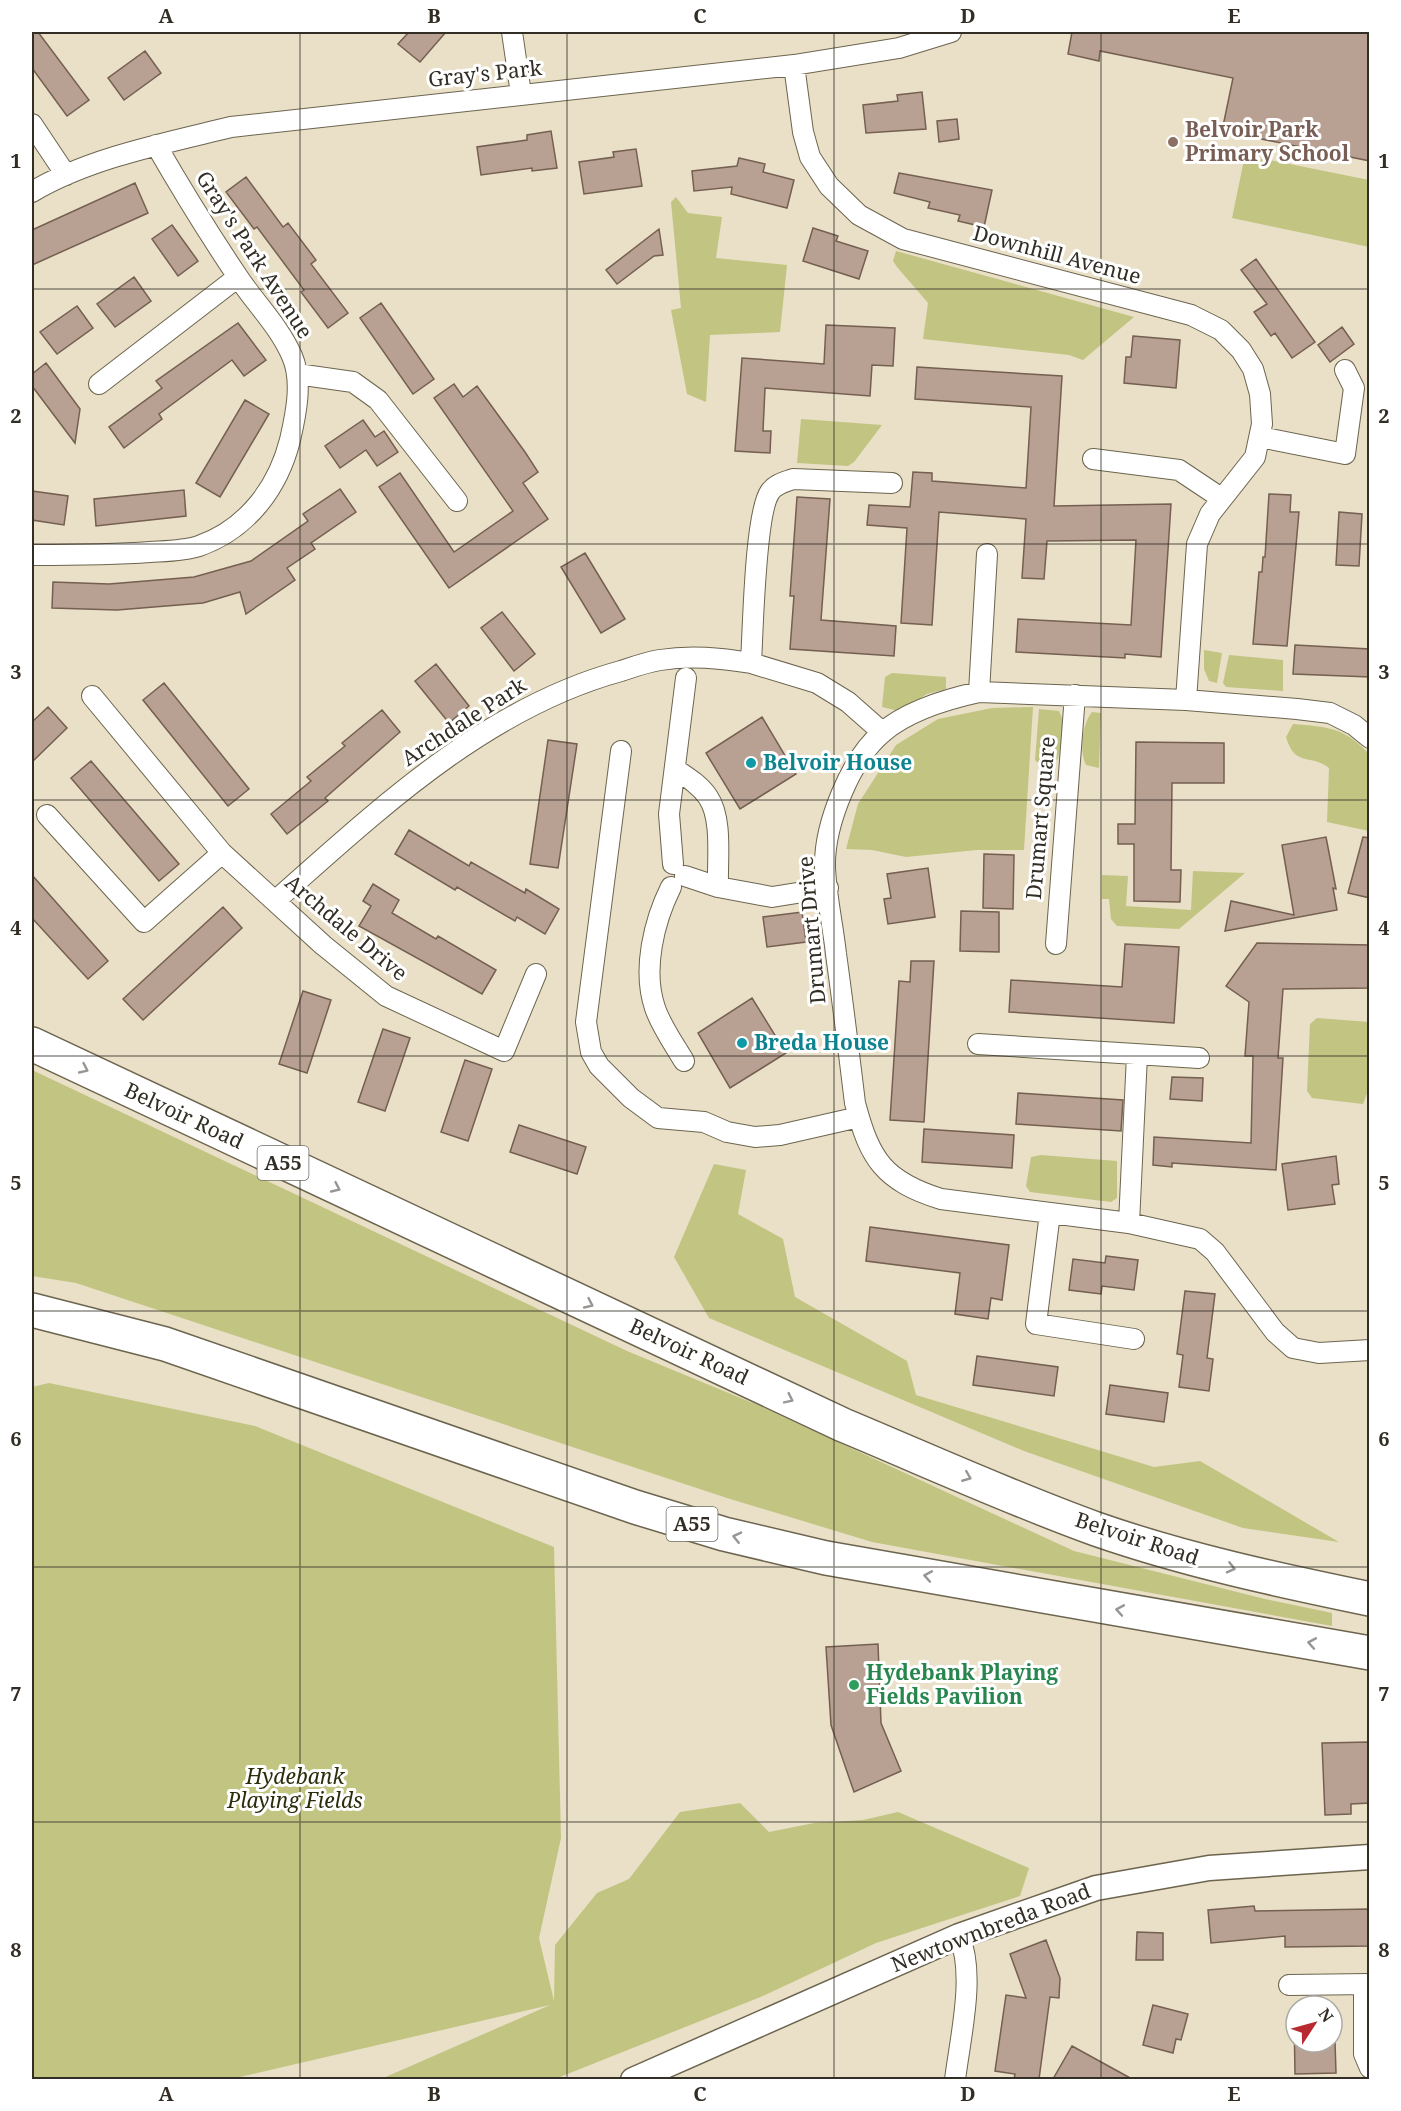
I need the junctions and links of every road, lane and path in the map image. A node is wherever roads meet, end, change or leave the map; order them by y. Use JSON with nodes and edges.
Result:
{"nodes":[{"id":1,"x":512,"y":32,"type":"edge"},
{"id":2,"x":951,"y":32,"type":"edge"},
{"id":3,"x":794,"y":65,"type":"junction"},
{"id":4,"x":521,"y":94,"type":"junction"},
{"id":5,"x":32,"y":124,"type":"edge"},
{"id":6,"x":156,"y":145,"type":"junction"},
{"id":7,"x":66,"y":175,"type":"junction"},
{"id":8,"x":32,"y":192,"type":"edge"},
{"id":9,"x":238,"y":277,"type":"junction"},
{"id":10,"x":1345,"y":370,"type":"dead end"},
{"id":11,"x":297,"y":374,"type":"junction"},
{"id":12,"x":99,"y":384,"type":"dead end"},
{"id":13,"x":1260,"y":437,"type":"junction"},
{"id":14,"x":1093,"y":459,"type":"dead end"},
{"id":15,"x":892,"y":483,"type":"dead end"},
{"id":16,"x":1221,"y":498,"type":"junction"},
{"id":17,"x":457,"y":501,"type":"dead end"},
{"id":18,"x":987,"y":554,"type":"dead end"},
{"id":19,"x":32,"y":555,"type":"edge"},
{"id":20,"x":751,"y":663,"type":"junction"},
{"id":21,"x":686,"y":678,"type":"dead end"},
{"id":22,"x":979,"y":692,"type":"junction"},
{"id":23,"x":1075,"y":695,"type":"junction"},
{"id":24,"x":92,"y":696,"type":"dead end"},
{"id":25,"x":1186,"y":700,"type":"junction"},
{"id":26,"x":1367,"y":730,"type":"edge"},
{"id":27,"x":882,"y":732,"type":"junction"},
{"id":28,"x":621,"y":751,"type":"dead end"},
{"id":29,"x":675,"y":769,"type":"junction"},
{"id":30,"x":47,"y":815,"type":"dead end"},
{"id":31,"x":222,"y":853,"type":"junction"},
{"id":32,"x":676,"y":875,"type":"junction"},
{"id":33,"x":718,"y":887,"type":"junction"},
{"id":34,"x":828,"y":888,"type":"junction"},
{"id":35,"x":275,"y":901,"type":"junction"},
{"id":36,"x":1056,"y":944,"type":"dead end"},
{"id":37,"x":536,"y":974,"type":"dead end"},
{"id":38,"x":32,"y":1044,"type":"edge"},
{"id":39,"x":978,"y":1044,"type":"dead end"},
{"id":40,"x":1137,"y":1055,"type":"junction"},
{"id":41,"x":1199,"y":1059,"type":"dead end"},
{"id":42,"x":684,"y":1061,"type":"dead end"},
{"id":43,"x":859,"y":1118,"type":"junction"},
{"id":44,"x":1050,"y":1213,"type":"junction"},
{"id":45,"x":1129,"y":1223,"type":"junction"},
{"id":46,"x":32,"y":1310,"type":"edge"},
{"id":47,"x":1134,"y":1339,"type":"dead end"},
{"id":48,"x":1370,"y":1350,"type":"edge"},
{"id":49,"x":1370,"y":1599,"type":"edge"},
{"id":50,"x":1370,"y":1653,"type":"edge"},
{"id":51,"x":1370,"y":1857,"type":"edge"},
{"id":52,"x":959,"y":1936,"type":"junction"},
{"id":53,"x":1366,"y":1984,"type":"edge"},
{"id":54,"x":1289,"y":1986,"type":"dead end"},
{"id":55,"x":1370,"y":2068,"type":"edge"},
{"id":56,"x":633,"y":2079,"type":"edge"},
{"id":57,"x":955,"y":2079,"type":"edge"}],
"edges":[{"from":1,"to":4,"type":"street"},
{"from":2,"to":3,"type":"street","name":"Gray's Park"},
{"from":3,"to":4,"type":"street","name":"Gray's Park"},
{"from":3,"to":13,"type":"street","name":"Downhill Avenue"},
{"from":4,"to":6,"type":"street","name":"Gray's Park"},
{"from":5,"to":7,"type":"street"},
{"from":6,"to":7,"type":"street","name":"Gray's Park"},
{"from":6,"to":9,"type":"street","name":"Gray's Park Avenue"},
{"from":7,"to":8,"type":"street","name":"Gray's Park"},
{"from":9,"to":11,"type":"street","name":"Gray's Park Avenue"},
{"from":9,"to":12,"type":"street"},
{"from":10,"to":13,"type":"street"},
{"from":11,"to":17,"type":"street"},
{"from":11,"to":19,"type":"street","name":"Gray's Park Avenue"},
{"from":13,"to":16,"type":"street","name":"Downhill Avenue"},
{"from":14,"to":16,"type":"street"},
{"from":15,"to":20,"type":"street"},
{"from":16,"to":25,"type":"street","name":"Downhill Avenue"},
{"from":18,"to":22,"type":"street"},
{"from":20,"to":27,"type":"street","name":"Archdale Park"},
{"from":20,"to":35,"type":"street","name":"Archdale Park"},
{"from":21,"to":29,"type":"street"},
{"from":22,"to":23,"type":"street","name":"Drumart Drive"},
{"from":22,"to":27,"type":"street","name":"Drumart Drive"},
{"from":23,"to":25,"type":"street","name":"Drumart Drive"},
{"from":23,"to":36,"type":"street","name":"Drumart Square"},
{"from":24,"to":31,"type":"street","name":"Archdale Drive"},
{"from":25,"to":26,"type":"street","name":"Drumart Drive"},
{"from":27,"to":34,"type":"street","name":"Drumart Drive"},
{"from":28,"to":43,"type":"street"},
{"from":29,"to":32,"type":"street"},
{"from":29,"to":33,"type":"street"},
{"from":30,"to":31,"type":"street"},
{"from":31,"to":35,"type":"street","name":"Archdale Drive"},
{"from":32,"to":33,"type":"street"},
{"from":32,"to":42,"type":"street"},
{"from":33,"to":34,"type":"street"},
{"from":34,"to":43,"type":"street","name":"Drumart Drive"},
{"from":35,"to":37,"type":"street","name":"Archdale Drive"},
{"from":38,"to":49,"type":"highway","name":"Belvoir Road","number":"A55","one_way":true},
{"from":39,"to":40,"type":"street"},
{"from":40,"to":41,"type":"street"},
{"from":40,"to":45,"type":"street"},
{"from":43,"to":44,"type":"street","name":"Drumart Drive"},
{"from":44,"to":45,"type":"street","name":"Drumart Drive"},
{"from":44,"to":47,"type":"street"},
{"from":45,"to":48,"type":"street","name":"Drumart Drive"},
{"from":50,"to":46,"type":"highway","number":"A55","one_way":true},
{"from":51,"to":52,"type":"street","name":"Newtownbreda Road"},
{"from":52,"to":56,"type":"street","name":"Newtownbreda Road"},
{"from":52,"to":57,"type":"street"},
{"from":53,"to":54,"type":"street"},
{"from":53,"to":55,"type":"street"}]}
